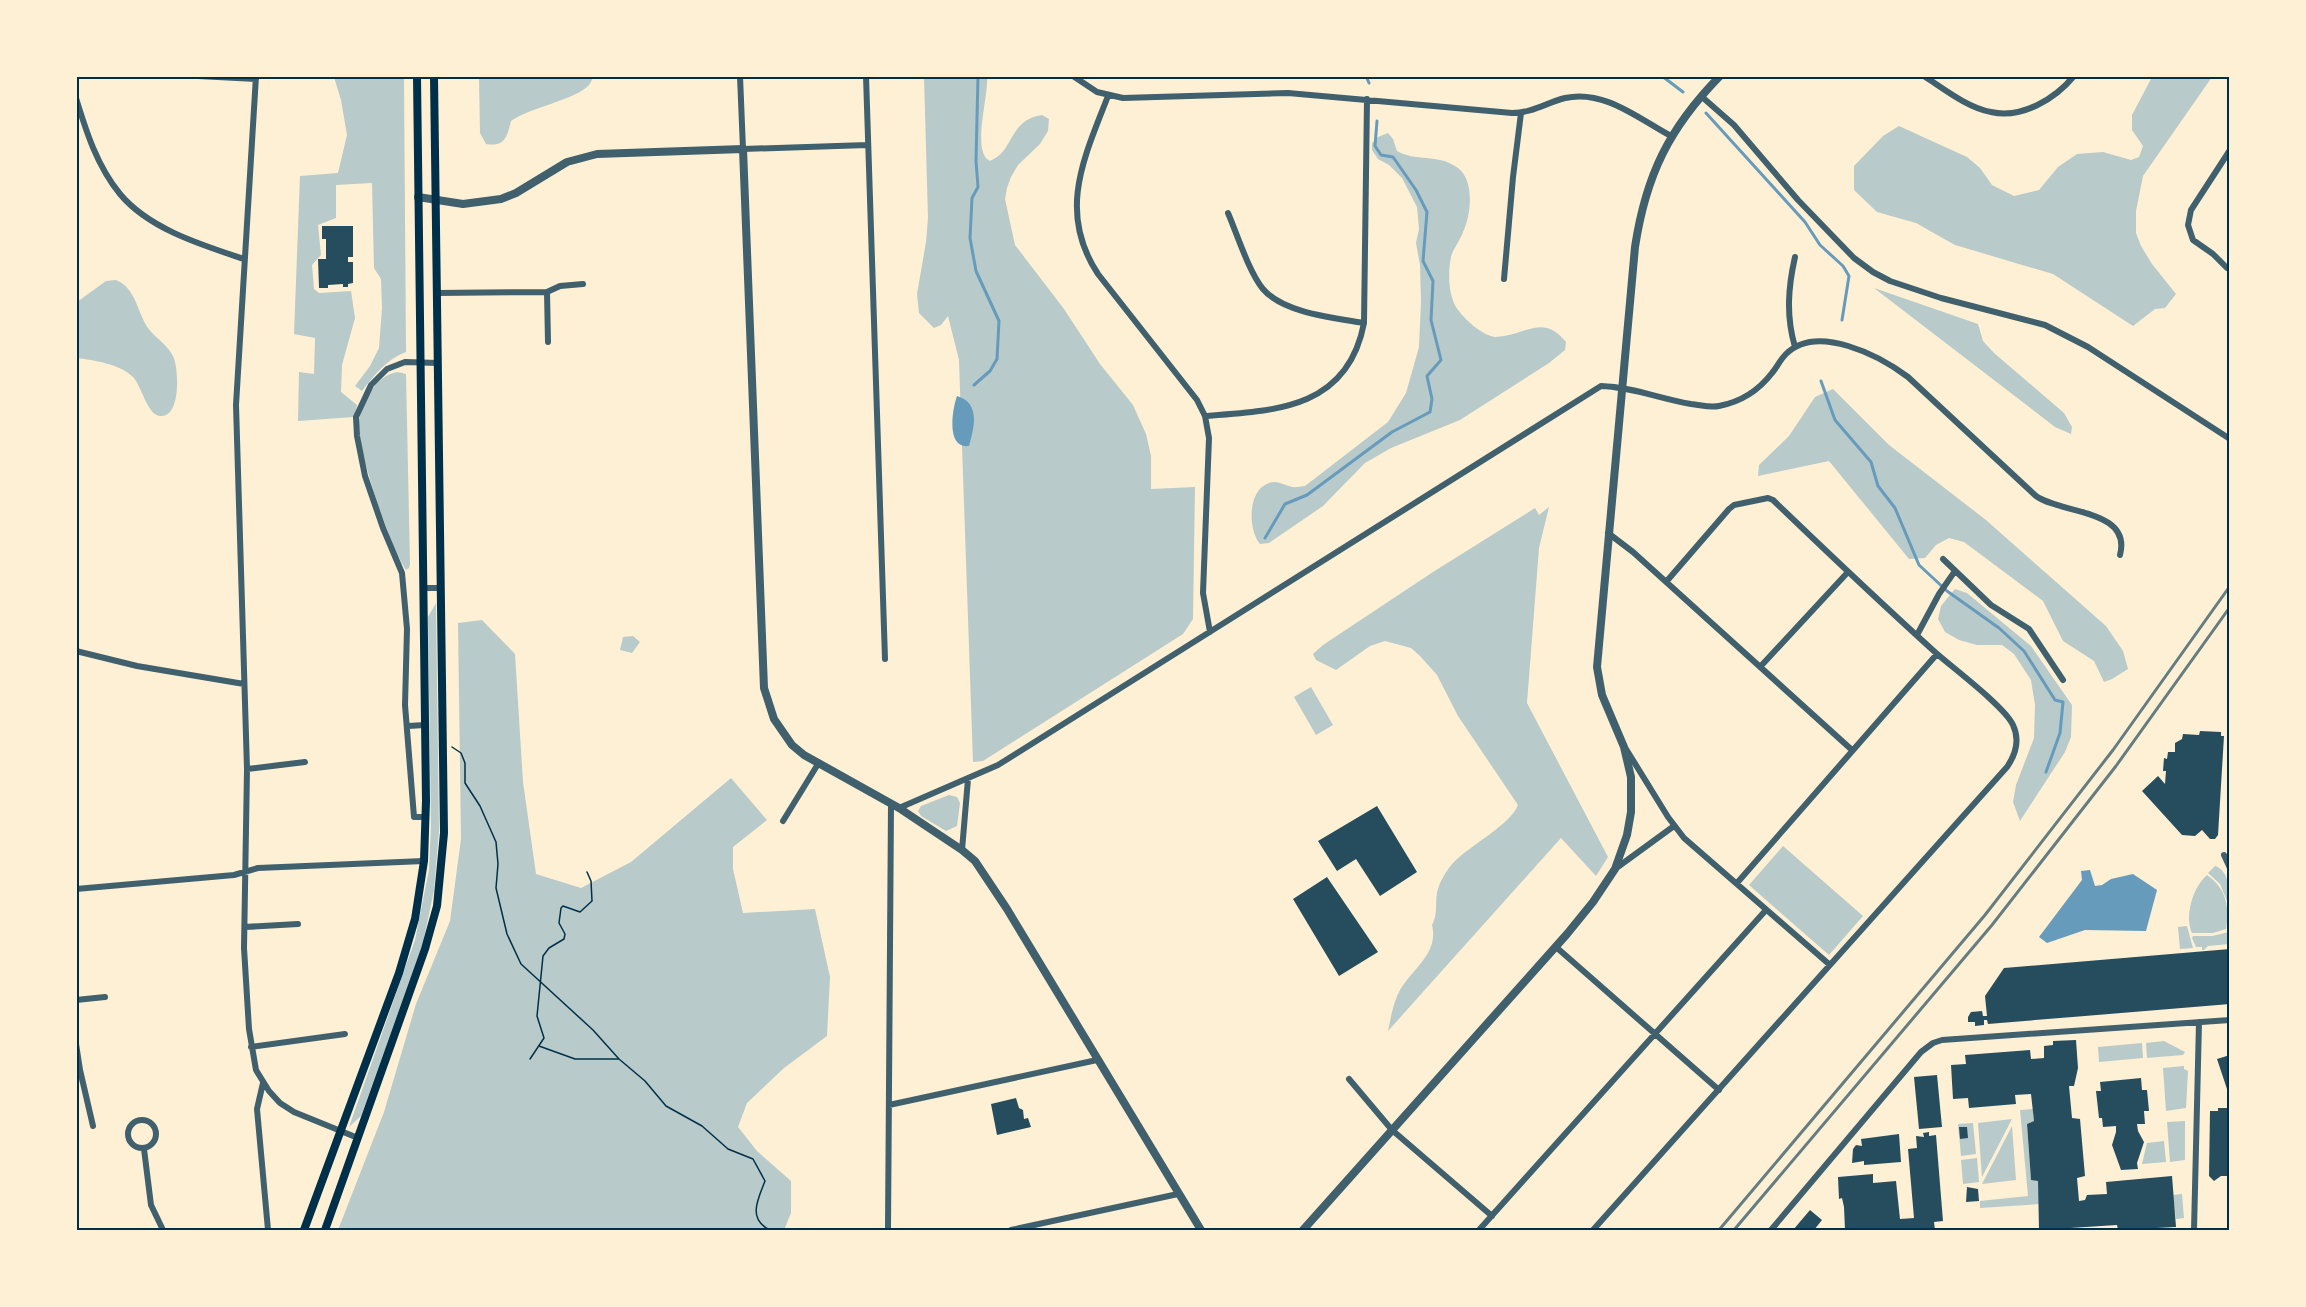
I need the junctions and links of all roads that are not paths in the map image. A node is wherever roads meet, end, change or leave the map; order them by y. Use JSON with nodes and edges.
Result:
{"nodes":[{"id":1,"x":198,"y":76,"type":"edge"},
{"id":2,"x":417,"y":76,"type":"edge"},
{"id":3,"x":434,"y":76,"type":"edge"},
{"id":4,"x":740,"y":76,"type":"edge"},
{"id":5,"x":866,"y":76,"type":"edge"},
{"id":6,"x":1073,"y":76,"type":"edge"},
{"id":7,"x":1720,"y":76,"type":"edge"},
{"id":8,"x":1924,"y":76,"type":"edge"},
{"id":9,"x":2074,"y":76,"type":"edge"},
{"id":10,"x":256,"y":78,"type":"edge"},
{"id":11,"x":1108,"y":96,"type":"junction"},
{"id":12,"x":1701,"y":96,"type":"junction"},
{"id":13,"x":76,"y":98,"type":"edge"},
{"id":14,"x":1367,"y":99,"type":"junction"},
{"id":15,"x":1521,"y":113,"type":"junction"},
{"id":16,"x":84,"y":123,"type":"junction"},
{"id":17,"x":76,"y":127,"type":"edge"},
{"id":18,"x":1671,"y":136,"type":"junction"},
{"id":19,"x":867,"y":145,"type":"junction"},
{"id":20,"x":743,"y":149,"type":"junction"},
{"id":21,"x":2229,"y":150,"type":"edge"},
{"id":22,"x":418,"y":197,"type":"junction"},
{"id":23,"x":436,"y":200,"type":"junction"},
{"id":24,"x":1228,"y":213,"type":"dead end"},
{"id":25,"x":1796,"y":257,"type":"dead end"},
{"id":26,"x":244,"y":259,"type":"junction"},
{"id":27,"x":2227,"y":268,"type":"dead end"},
{"id":28,"x":1504,"y":279,"type":"dead end"},
{"id":29,"x":583,"y":284,"type":"dead end"},
{"id":30,"x":547,"y":292,"type":"junction"},
{"id":31,"x":436,"y":293,"type":"junction"},
{"id":32,"x":1364,"y":323,"type":"junction"},
{"id":33,"x":548,"y":342,"type":"dead end"},
{"id":34,"x":1795,"y":347,"type":"junction"},
{"id":35,"x":420,"y":362,"type":"junction"},
{"id":36,"x":438,"y":363,"type":"junction"},
{"id":37,"x":1621,"y":388,"type":"junction"},
{"id":38,"x":1205,"y":416,"type":"junction"},
{"id":39,"x":2229,"y":439,"type":"edge"},
{"id":40,"x":1608,"y":533,"type":"junction"},
{"id":41,"x":2120,"y":555,"type":"dead end"},
{"id":42,"x":1943,"y":559,"type":"dead end"},
{"id":43,"x":1955,"y":571,"type":"junction"},
{"id":44,"x":1848,"y":572,"type":"junction"},
{"id":45,"x":1666,"y":582,"type":"junction"},
{"id":46,"x":423,"y":588,"type":"junction"},
{"id":47,"x":441,"y":588,"type":"junction"},
{"id":48,"x":1210,"y":632,"type":"junction"},
{"id":49,"x":1917,"y":635,"type":"junction"},
{"id":50,"x":76,"y":651,"type":"edge"},
{"id":51,"x":1937,"y":654,"type":"junction"},
{"id":52,"x":885,"y":659,"type":"dead end"},
{"id":53,"x":1760,"y":667,"type":"junction"},
{"id":54,"x":2063,"y":680,"type":"dead end"},
{"id":55,"x":244,"y":684,"type":"junction"},
{"id":56,"x":425,"y":725,"type":"junction"},
{"id":57,"x":408,"y":726,"type":"junction"},
{"id":58,"x":1624,"y":747,"type":"junction"},
{"id":59,"x":1852,"y":750,"type":"junction"},
{"id":60,"x":305,"y":762,"type":"dead end"},
{"id":61,"x":818,"y":764,"type":"junction"},
{"id":62,"x":247,"y":769,"type":"junction"},
{"id":63,"x":968,"y":778,"type":"junction"},
{"id":64,"x":895,"y":806,"type":"junction"},
{"id":65,"x":426,"y":817,"type":"junction"},
{"id":66,"x":783,"y":821,"type":"dead end"},
{"id":67,"x":1674,"y":826,"type":"junction"},
{"id":68,"x":962,"y":850,"type":"junction"},
{"id":69,"x":2224,"y":855,"type":"dead end"},
{"id":70,"x":424,"y":861,"type":"junction"},
{"id":71,"x":2229,"y":868,"type":"edge"},
{"id":72,"x":1615,"y":869,"type":"junction"},
{"id":73,"x":245,"y":871,"type":"junction"},
{"id":74,"x":1737,"y":883,"type":"junction"},
{"id":75,"x":76,"y":889,"type":"edge"},
{"id":76,"x":1766,"y":910,"type":"junction"},
{"id":77,"x":298,"y":924,"type":"dead end"},
{"id":78,"x":244,"y":927,"type":"junction"},
{"id":79,"x":1556,"y":947,"type":"junction"},
{"id":80,"x":1830,"y":965,"type":"junction"},
{"id":81,"x":105,"y":997,"type":"dead end"},
{"id":82,"x":76,"y":1000,"type":"edge"},
{"id":83,"x":2229,"y":1020,"type":"edge"},
{"id":84,"x":2199,"y":1022,"type":"junction"},
{"id":85,"x":345,"y":1034,"type":"dead end"},
{"id":86,"x":1655,"y":1034,"type":"junction"},
{"id":87,"x":76,"y":1044,"type":"edge"},
{"id":88,"x":251,"y":1047,"type":"junction"},
{"id":89,"x":1097,"y":1060,"type":"junction"},
{"id":90,"x":1349,"y":1079,"type":"dead end"},
{"id":91,"x":263,"y":1083,"type":"junction"},
{"id":92,"x":1719,"y":1090,"type":"junction"},
{"id":93,"x":889,"y":1105,"type":"junction"},
{"id":94,"x":93,"y":1126,"type":"dead end"},
{"id":95,"x":1392,"y":1130,"type":"junction"},
{"id":96,"x":341,"y":1131,"type":"junction"},
{"id":97,"x":358,"y":1138,"type":"junction"},
{"id":98,"x":144,"y":1149,"type":"junction"},
{"id":99,"x":1178,"y":1194,"type":"junction"},
{"id":100,"x":1492,"y":1216,"type":"junction"},
{"id":101,"x":163,"y":1230,"type":"edge"},
{"id":102,"x":268,"y":1230,"type":"edge"},
{"id":103,"x":304,"y":1230,"type":"edge"},
{"id":104,"x":325,"y":1230,"type":"edge"},
{"id":105,"x":888,"y":1230,"type":"edge"},
{"id":106,"x":1011,"y":1230,"type":"edge"},
{"id":107,"x":1201,"y":1230,"type":"edge"},
{"id":108,"x":1303,"y":1230,"type":"edge"},
{"id":109,"x":1479,"y":1230,"type":"edge"},
{"id":110,"x":1593,"y":1230,"type":"edge"},
{"id":111,"x":1771,"y":1230,"type":"edge"},
{"id":112,"x":2194,"y":1230,"type":"edge"}],
"edges":[{"from":1,"to":10,"type":"street"},
{"from":2,"to":22,"type":"main road"},
{"from":3,"to":23,"type":"main road"},
{"from":4,"to":20,"type":"street"},
{"from":5,"to":19,"type":"street"},
{"from":6,"to":11,"type":"street"},
{"from":7,"to":12,"type":"street"},
{"from":8,"to":9,"type":"street"},
{"from":10,"to":26,"type":"street"},
{"from":11,"to":14,"type":"street"},
{"from":11,"to":38,"type":"street"},
{"from":12,"to":18,"type":"street"},
{"from":12,"to":39,"type":"street"},
{"from":13,"to":16,"type":"street"},
{"from":14,"to":15,"type":"street"},
{"from":14,"to":32,"type":"street"},
{"from":15,"to":18,"type":"street"},
{"from":15,"to":28,"type":"street"},
{"from":16,"to":17,"type":"street"},
{"from":16,"to":26,"type":"street"},
{"from":18,"to":37,"type":"street"},
{"from":19,"to":20,"type":"street"},
{"from":19,"to":52,"type":"street"},
{"from":20,"to":23,"type":"street"},
{"from":20,"to":61,"type":"street"},
{"from":21,"to":27,"type":"street"},
{"from":22,"to":23,"type":"street"},
{"from":22,"to":35,"type":"main road"},
{"from":23,"to":31,"type":"main road"},
{"from":24,"to":32,"type":"street"},
{"from":25,"to":34,"type":"street"},
{"from":26,"to":55,"type":"street"},
{"from":29,"to":30,"type":"street"},
{"from":30,"to":31,"type":"street"},
{"from":30,"to":33,"type":"street"},
{"from":31,"to":36,"type":"main road"},
{"from":32,"to":38,"type":"street"},
{"from":34,"to":37,"type":"street"},
{"from":34,"to":41,"type":"street"},
{"from":35,"to":36,"type":"street"},
{"from":35,"to":46,"type":"main road"},
{"from":35,"to":57,"type":"street"},
{"from":36,"to":47,"type":"main road"},
{"from":37,"to":40,"type":"street"},
{"from":37,"to":48,"type":"street"},
{"from":38,"to":48,"type":"street"},
{"from":40,"to":45,"type":"street"},
{"from":40,"to":58,"type":"street"},
{"from":42,"to":43,"type":"street"},
{"from":43,"to":49,"type":"street"},
{"from":43,"to":54,"type":"street"},
{"from":44,"to":45,"type":"street"},
{"from":44,"to":49,"type":"street"},
{"from":44,"to":53,"type":"street"},
{"from":45,"to":53,"type":"street"},
{"from":46,"to":47,"type":"street"},
{"from":46,"to":56,"type":"main road"},
{"from":47,"to":97,"type":"main road"},
{"from":48,"to":63,"type":"street"},
{"from":49,"to":51,"type":"street"},
{"from":50,"to":55,"type":"street"},
{"from":51,"to":59,"type":"street"},
{"from":51,"to":80,"type":"street"},
{"from":53,"to":59,"type":"street"},
{"from":55,"to":62,"type":"street"},
{"from":56,"to":57,"type":"street"},
{"from":56,"to":65,"type":"main road"},
{"from":57,"to":65,"type":"street"},
{"from":58,"to":67,"type":"street"},
{"from":58,"to":72,"type":"street"},
{"from":59,"to":74,"type":"street"},
{"from":60,"to":62,"type":"street"},
{"from":61,"to":64,"type":"street"},
{"from":61,"to":66,"type":"street"},
{"from":62,"to":73,"type":"street"},
{"from":63,"to":64,"type":"street"},
{"from":63,"to":68,"type":"street"},
{"from":64,"to":68,"type":"street"},
{"from":64,"to":93,"type":"street"},
{"from":65,"to":70,"type":"main road"},
{"from":67,"to":72,"type":"street"},
{"from":67,"to":74,"type":"street"},
{"from":68,"to":89,"type":"street"},
{"from":69,"to":71,"type":"street"},
{"from":70,"to":73,"type":"street"},
{"from":70,"to":96,"type":"main road"},
{"from":72,"to":79,"type":"street"},
{"from":73,"to":75,"type":"street"},
{"from":73,"to":78,"type":"street"},
{"from":74,"to":76,"type":"street"},
{"from":76,"to":80,"type":"street"},
{"from":76,"to":86,"type":"street"},
{"from":77,"to":78,"type":"street"},
{"from":78,"to":88,"type":"street"},
{"from":79,"to":86,"type":"street"},
{"from":79,"to":95,"type":"street"},
{"from":80,"to":92,"type":"street"},
{"from":81,"to":82,"type":"street"},
{"from":83,"to":84,"type":"street"},
{"from":84,"to":111,"type":"street"},
{"from":84,"to":112,"type":"street"},
{"from":85,"to":88,"type":"street"},
{"from":86,"to":92,"type":"street"},
{"from":86,"to":100,"type":"street"},
{"from":87,"to":94,"type":"street"},
{"from":88,"to":91,"type":"street"},
{"from":89,"to":93,"type":"street"},
{"from":89,"to":99,"type":"street"},
{"from":90,"to":95,"type":"street"},
{"from":91,"to":96,"type":"street"},
{"from":91,"to":102,"type":"street"},
{"from":92,"to":110,"type":"street"},
{"from":93,"to":105,"type":"street"},
{"from":95,"to":100,"type":"street"},
{"from":95,"to":108,"type":"street"},
{"from":96,"to":97,"type":"street"},
{"from":96,"to":103,"type":"main road"},
{"from":97,"to":104,"type":"main road"},
{"from":98,"to":98,"type":"street"},
{"from":98,"to":101,"type":"street"},
{"from":99,"to":106,"type":"street"},
{"from":99,"to":107,"type":"street"},
{"from":100,"to":109,"type":"street"}]}
